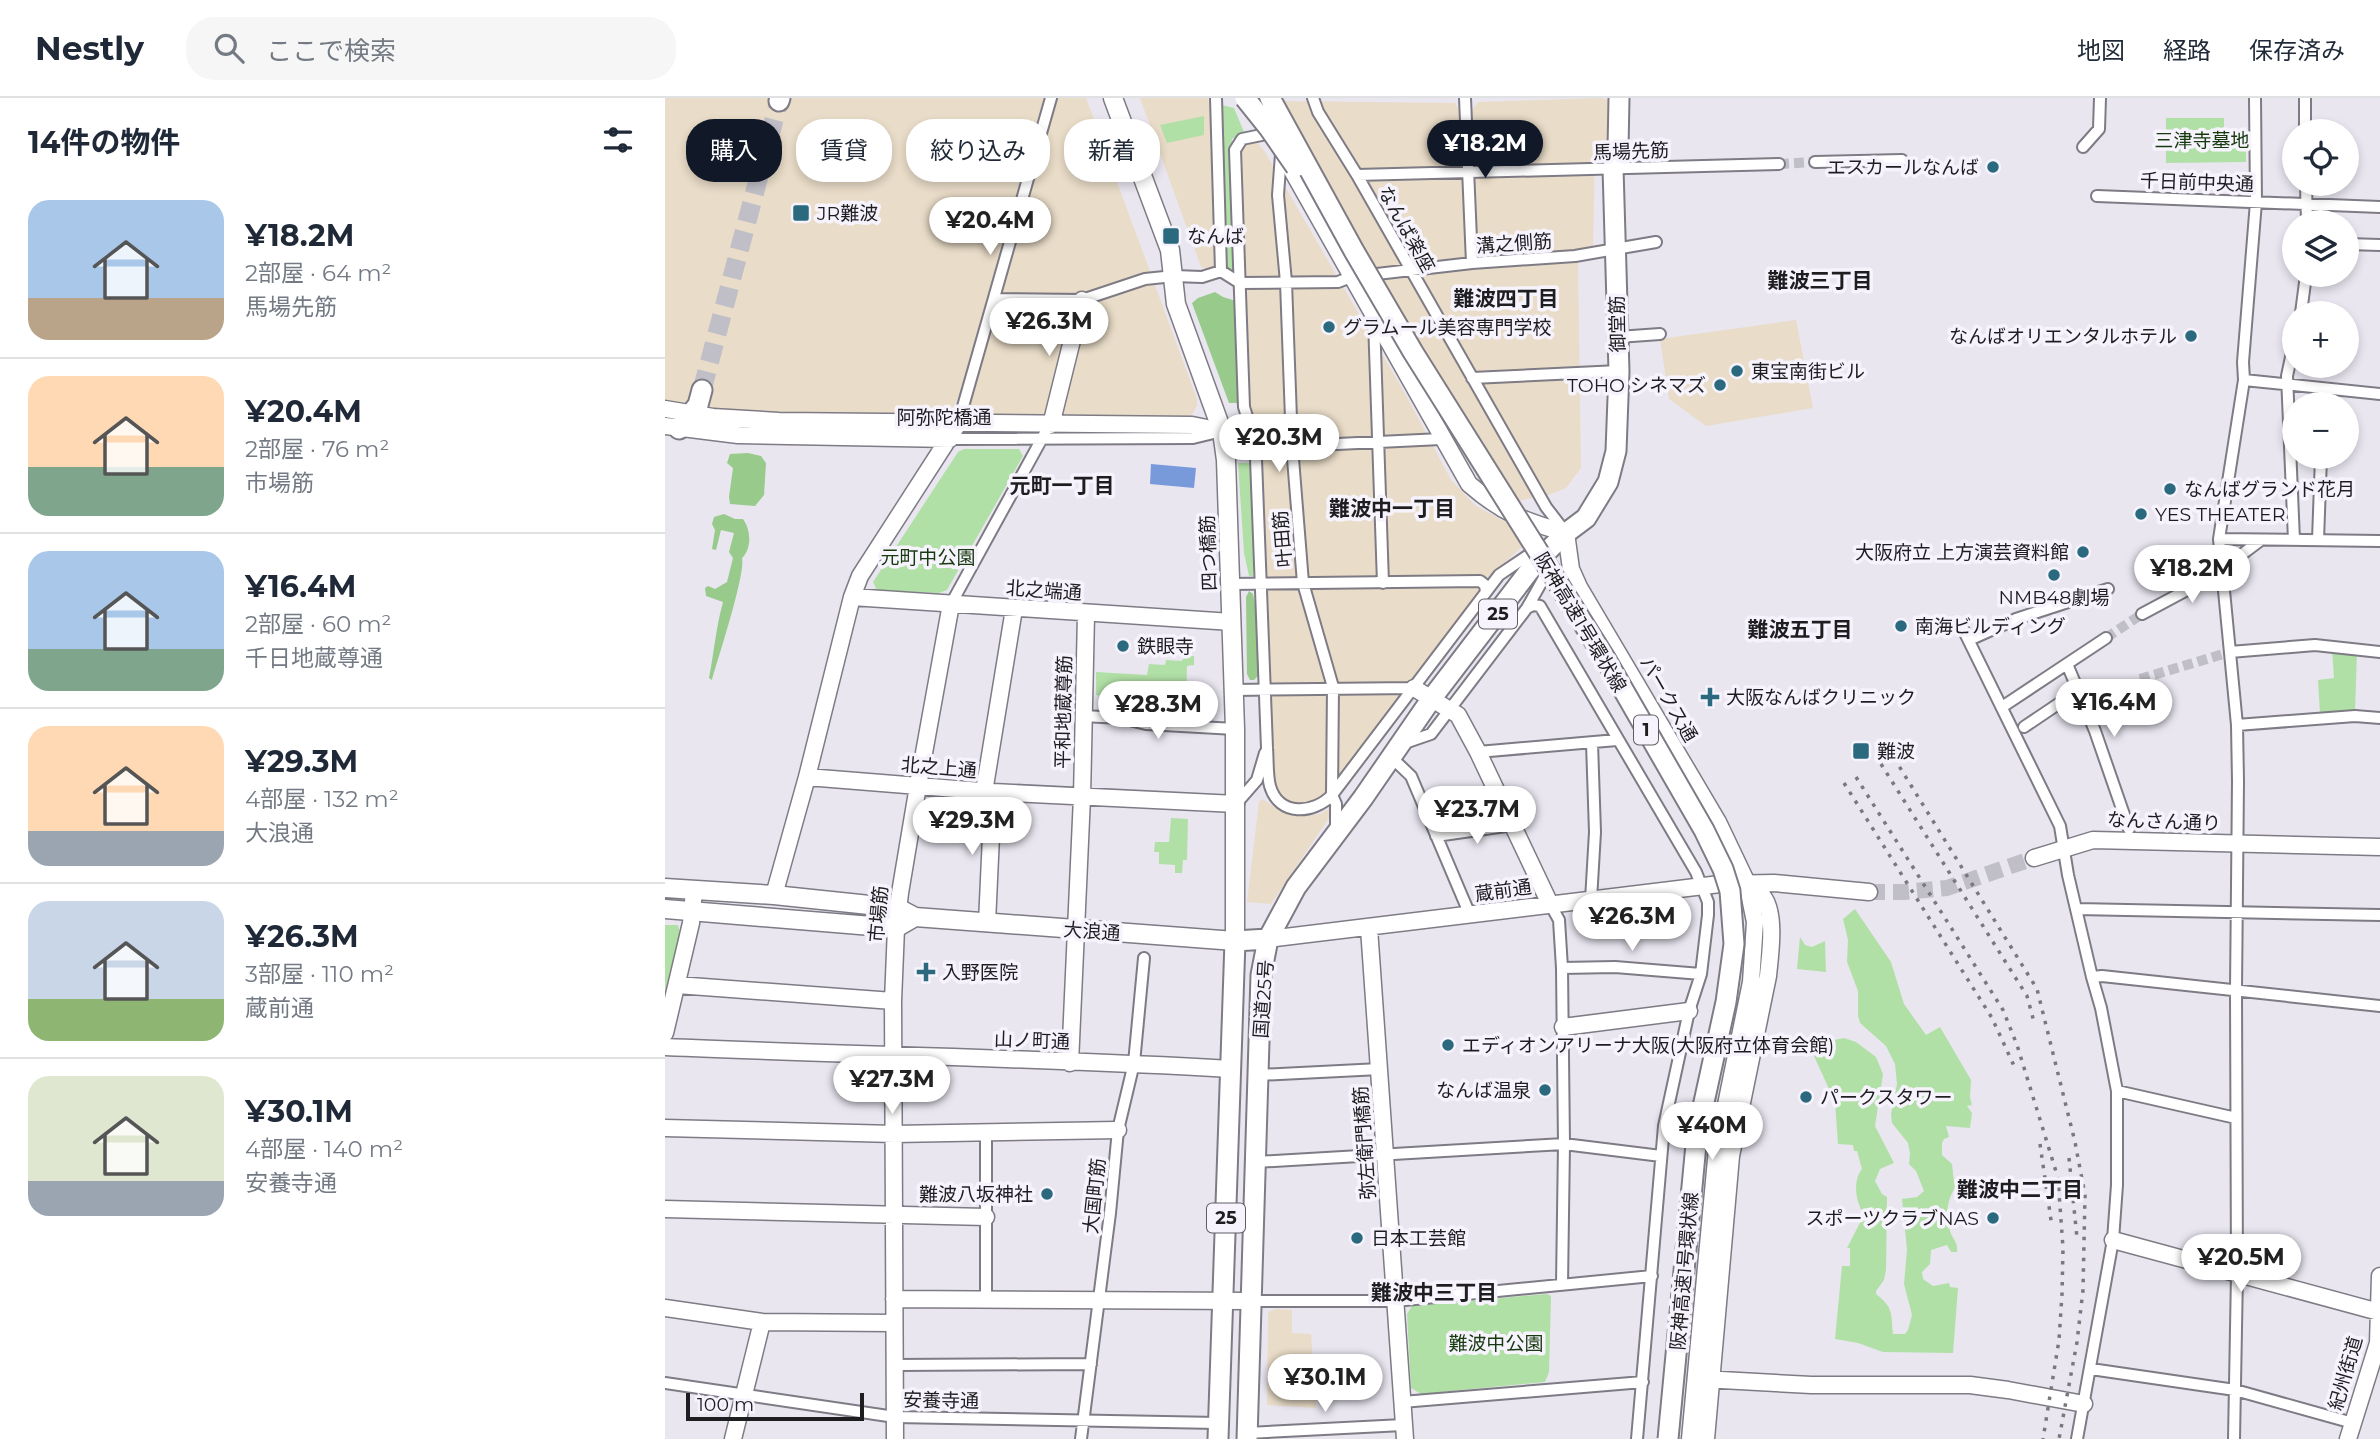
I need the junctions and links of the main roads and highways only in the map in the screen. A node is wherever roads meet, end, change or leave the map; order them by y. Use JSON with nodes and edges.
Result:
{"nodes":[{"id":1,"x":1114,"y":98,"type":"edge"},
{"id":2,"x":1245,"y":98,"type":"edge"},
{"id":3,"x":1270,"y":98,"type":"edge"},
{"id":4,"x":1619,"y":98,"type":"edge"},
{"id":5,"x":1355,"y":251,"type":"junction"},
{"id":6,"x":702,"y":390,"type":"tunnel mouth"},
{"id":7,"x":678,"y":423,"type":"edge"},
{"id":8,"x":1566,"y":533,"type":"joint"},
{"id":9,"x":665,"y":888,"type":"edge"},
{"id":10,"x":665,"y":909,"type":"edge"},
{"id":11,"x":915,"y":917,"type":"junction"},
{"id":12,"x":1268,"y":939,"type":"junction"},
{"id":13,"x":1235,"y":941,"type":"junction"},
{"id":14,"x":1218,"y":1431,"type":"edge"},
{"id":15,"x":1247,"y":1436,"type":"edge"},
{"id":16,"x":1668,"y":1439,"type":"edge"}],
"edges":[{"from":1,"to":13,"type":"main road","name":"四つ橋筋"},
{"from":2,"to":5,"type":"highway","bridge":true},
{"from":3,"to":5,"type":"highway","name":"阪神高速1号環状線","number":"1","bridge":true},
{"from":4,"to":8,"type":"highway","name":"御堂筋","number":"25"},
{"from":5,"to":16,"type":"highway","name":"阪神高速1号環状線","number":"1","bridge":true},
{"from":6,"to":7,"type":"highway"},
{"from":8,"to":12,"type":"highway","name":"国道25号","number":"25"},
{"from":9,"to":11,"type":"main road","name":"大浪通"},
{"from":10,"to":11,"type":"main road"},
{"from":11,"to":13,"type":"main road","name":"大浪通"},
{"from":12,"to":13,"type":"highway","name":"大浪通"},
{"from":12,"to":15,"type":"highway","name":"国道25号","number":"25"},
{"from":13,"to":14,"type":"highway","name":"国道25号","number":"25"}]}
